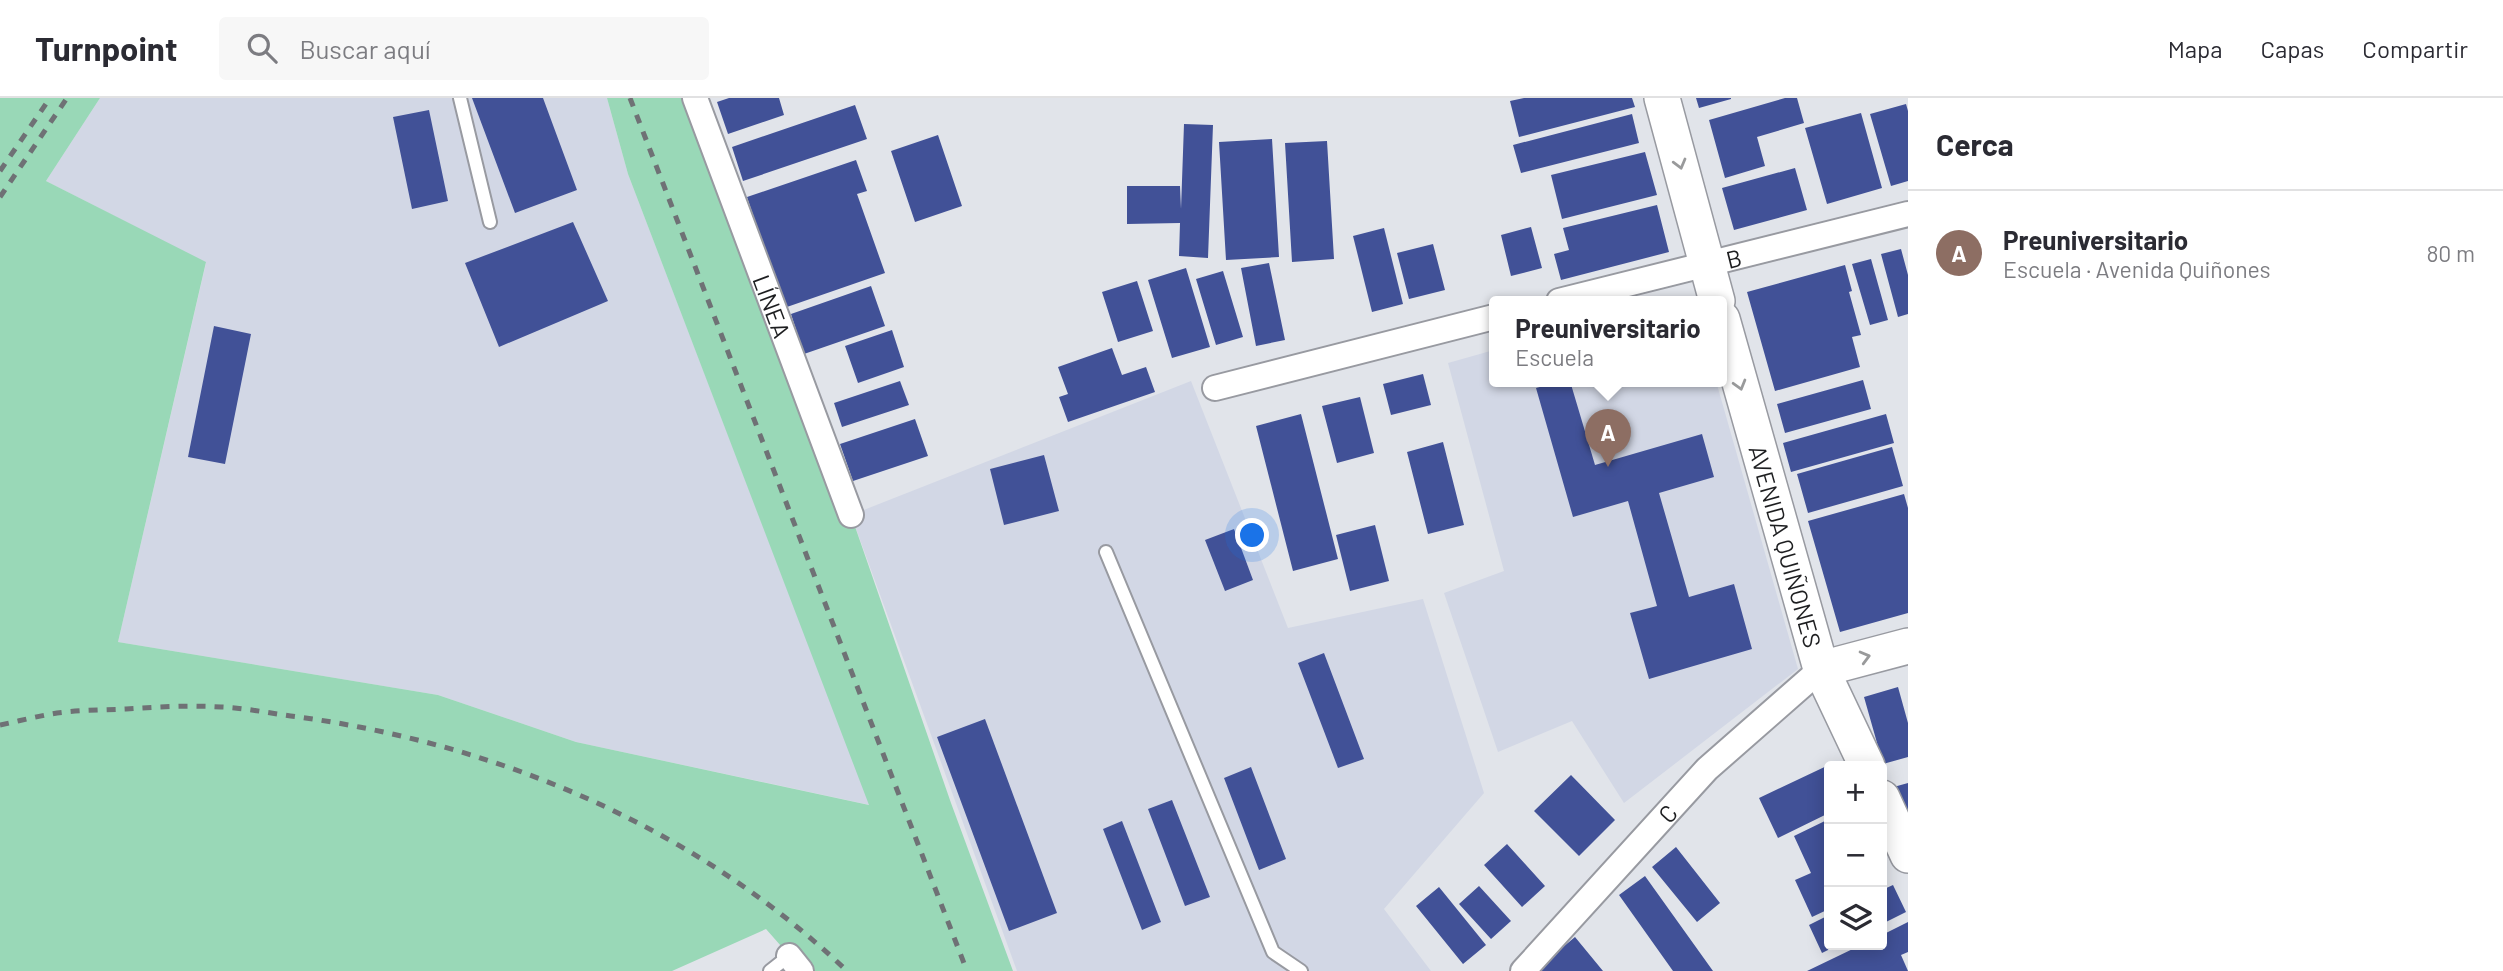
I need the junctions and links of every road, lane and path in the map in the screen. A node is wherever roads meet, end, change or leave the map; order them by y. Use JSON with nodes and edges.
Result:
{"nodes":[{"id":1,"x":460,"y":98,"type":"edge"},
{"id":2,"x":695,"y":98,"type":"edge"},
{"id":3,"x":1662,"y":98,"type":"edge"},
{"id":4,"x":1908,"y":214,"type":"edge"},
{"id":5,"x":490,"y":222,"type":"dead end"},
{"id":6,"x":1706,"y":265,"type":"junction"},
{"id":7,"x":1579,"y":296,"type":"edge"},
{"id":8,"x":1715,"y":296,"type":"edge"},
{"id":9,"x":1489,"y":318,"type":"edge"},
{"id":10,"x":1727,"y":337,"type":"edge"},
{"id":11,"x":1215,"y":388,"type":"dead end"},
{"id":12,"x":851,"y":515,"type":"dead end"},
{"id":13,"x":1106,"y":552,"type":"dead end"},
{"id":14,"x":1908,"y":646,"type":"edge"},
{"id":15,"x":1821,"y":668,"type":"junction"},
{"id":16,"x":1865,"y":761,"type":"edge"},
{"id":17,"x":1887,"y":809,"type":"edge"},
{"id":18,"x":1908,"y":855,"type":"edge"},
{"id":19,"x":1301,"y":971,"type":"edge"},
{"id":20,"x":1523,"y":971,"type":"edge"}],
"edges":[{"from":1,"to":5,"type":"lane"},
{"from":2,"to":12,"type":"street","name":"LÍNEA"},
{"from":3,"to":6,"type":"main road","one_way":true},
{"from":4,"to":6,"type":"street","name":"B"},
{"from":6,"to":7,"type":"street","name":"B"},
{"from":6,"to":8,"type":"main road"},
{"from":9,"to":11,"type":"street"},
{"from":10,"to":15,"type":"main road","name":"AVENIDA QUIÑONES","one_way":true},
{"from":13,"to":19,"type":"lane"},
{"from":15,"to":14,"type":"main road","one_way":true},
{"from":15,"to":16,"type":"main road","name":"AVENIDA QUIÑONES"},
{"from":15,"to":20,"type":"street","name":"C"},
{"from":17,"to":18,"type":"main road"}]}
